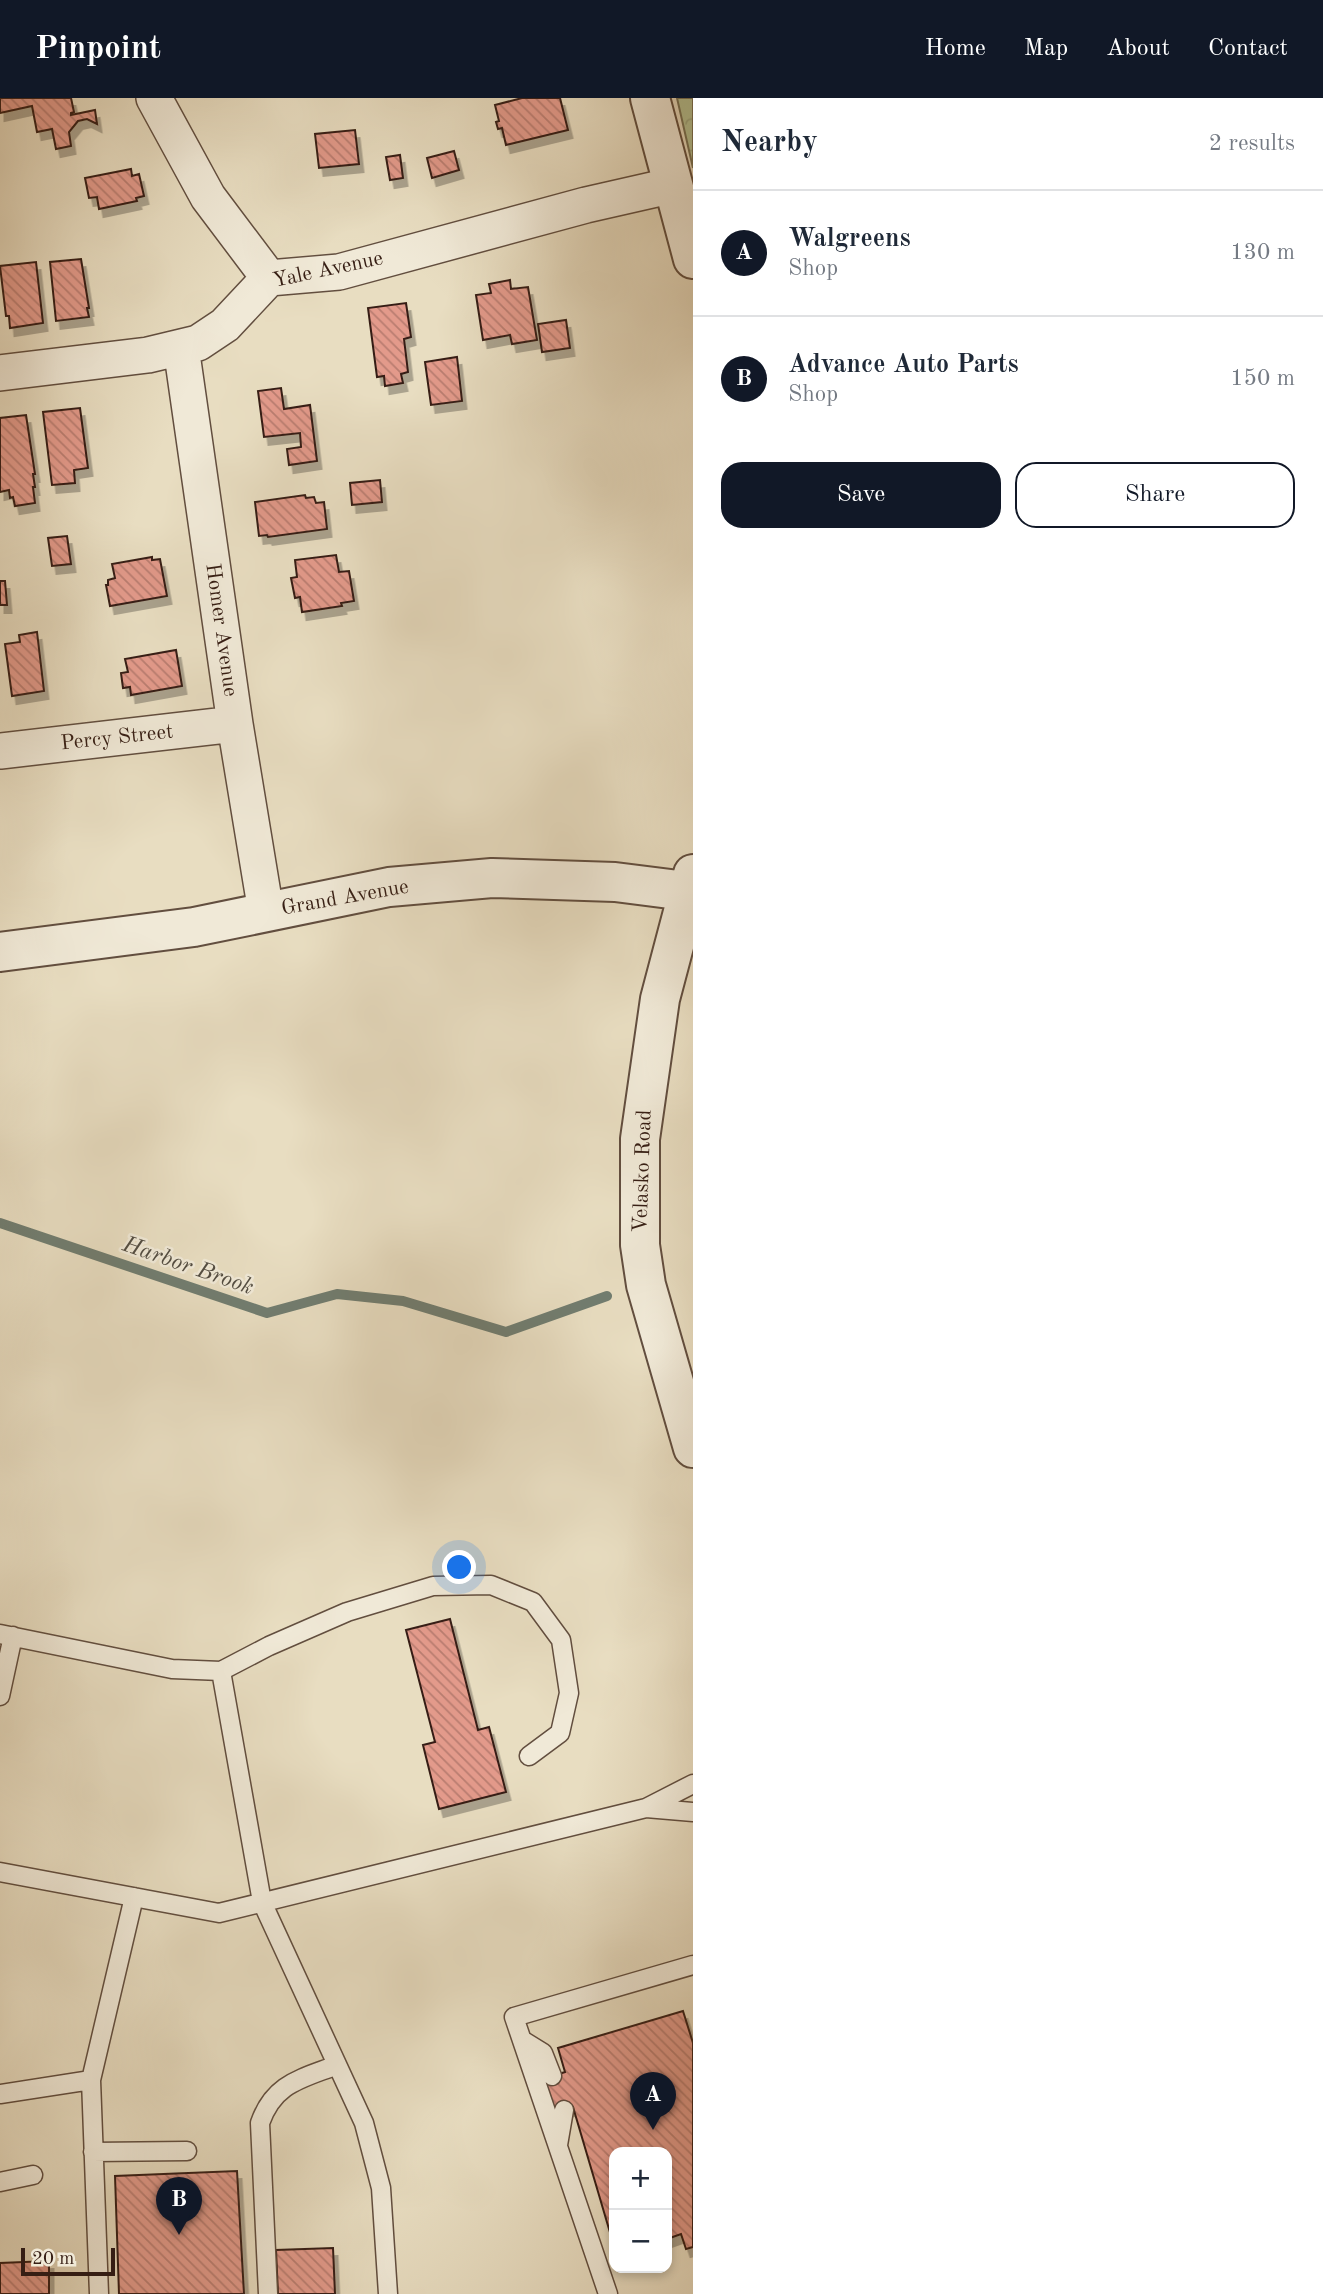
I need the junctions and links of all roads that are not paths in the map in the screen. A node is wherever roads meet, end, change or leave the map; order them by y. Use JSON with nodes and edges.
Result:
{"nodes":[{"id":1,"x":154,"y":98,"type":"edge"},
{"id":2,"x":650,"y":98,"type":"edge"},
{"id":3,"x":674,"y":185,"type":"junction"},
{"id":4,"x":693,"y":259,"type":"edge"},
{"id":5,"x":268,"y":278,"type":"junction"},
{"id":6,"x":181,"y":347,"type":"junction"},
{"id":7,"x":0,"y":373,"type":"edge"},
{"id":8,"x":235,"y":724,"type":"junction"},
{"id":9,"x":0,"y":751,"type":"edge"},
{"id":10,"x":691,"y":886,"type":"edge"},
{"id":11,"x":266,"y":912,"type":"junction"},
{"id":12,"x":0,"y":952,"type":"edge"},
{"id":13,"x":693,"y":1448,"type":"edge"},
{"id":14,"x":6,"y":1635,"type":"edge"},
{"id":15,"x":221,"y":1671,"type":"junction"},
{"id":16,"x":0,"y":1696,"type":"edge"},
{"id":17,"x":529,"y":1756,"type":"dead end"},
{"id":18,"x":693,"y":1784,"type":"edge"},
{"id":19,"x":646,"y":1808,"type":"junction"},
{"id":20,"x":693,"y":1812,"type":"edge"},
{"id":21,"x":0,"y":1872,"type":"edge"},
{"id":22,"x":134,"y":1897,"type":"junction"},
{"id":23,"x":262,"y":1902,"type":"junction"},
{"id":24,"x":693,"y":1965,"type":"edge"},
{"id":25,"x":522,"y":2040,"type":"junction"},
{"id":26,"x":337,"y":2064,"type":"junction"},
{"id":27,"x":552,"y":2076,"type":"dead end"},
{"id":28,"x":91,"y":2080,"type":"junction"},
{"id":29,"x":0,"y":2094,"type":"edge"},
{"id":30,"x":564,"y":2110,"type":"dead end"},
{"id":31,"x":558,"y":2148,"type":"junction"},
{"id":32,"x":187,"y":2151,"type":"dead end"},
{"id":33,"x":93,"y":2152,"type":"junction"},
{"id":34,"x":33,"y":2175,"type":"dead end"},
{"id":35,"x":0,"y":2182,"type":"edge"},
{"id":36,"x":99,"y":2294,"type":"edge"},
{"id":37,"x":268,"y":2294,"type":"edge"},
{"id":38,"x":388,"y":2294,"type":"edge"},
{"id":39,"x":608,"y":2294,"type":"edge"}],
"edges":[{"from":1,"to":5,"type":"street"},
{"from":2,"to":3,"type":"street"},
{"from":3,"to":4,"type":"street"},
{"from":3,"to":5,"type":"street","name":"Yale Avenue"},
{"from":5,"to":6,"type":"street","name":"Yale Avenue"},
{"from":6,"to":7,"type":"street","name":"Yale Avenue"},
{"from":6,"to":8,"type":"street","name":"Homer Avenue"},
{"from":8,"to":9,"type":"street","name":"Percy Street"},
{"from":8,"to":11,"type":"street","name":"Homer Avenue"},
{"from":10,"to":11,"type":"street","name":"Grand Avenue"},
{"from":10,"to":13,"type":"street","name":"Velasko Road"},
{"from":11,"to":12,"type":"street","name":"Grand Avenue"},
{"from":14,"to":15,"type":"lane"},
{"from":14,"to":16,"type":"lane"},
{"from":15,"to":17,"type":"lane"},
{"from":15,"to":23,"type":"lane"},
{"from":18,"to":19,"type":"lane"},
{"from":19,"to":20,"type":"lane"},
{"from":19,"to":23,"type":"lane"},
{"from":21,"to":22,"type":"lane"},
{"from":22,"to":23,"type":"lane"},
{"from":22,"to":28,"type":"lane"},
{"from":23,"to":26,"type":"lane"},
{"from":24,"to":25,"type":"lane"},
{"from":25,"to":27,"type":"lane"},
{"from":25,"to":31,"type":"lane"},
{"from":26,"to":37,"type":"lane"},
{"from":26,"to":38,"type":"lane"},
{"from":28,"to":29,"type":"lane"},
{"from":28,"to":33,"type":"lane"},
{"from":30,"to":31,"type":"lane"},
{"from":31,"to":39,"type":"lane"},
{"from":32,"to":33,"type":"lane"},
{"from":33,"to":36,"type":"lane"},
{"from":34,"to":35,"type":"lane"}]}
